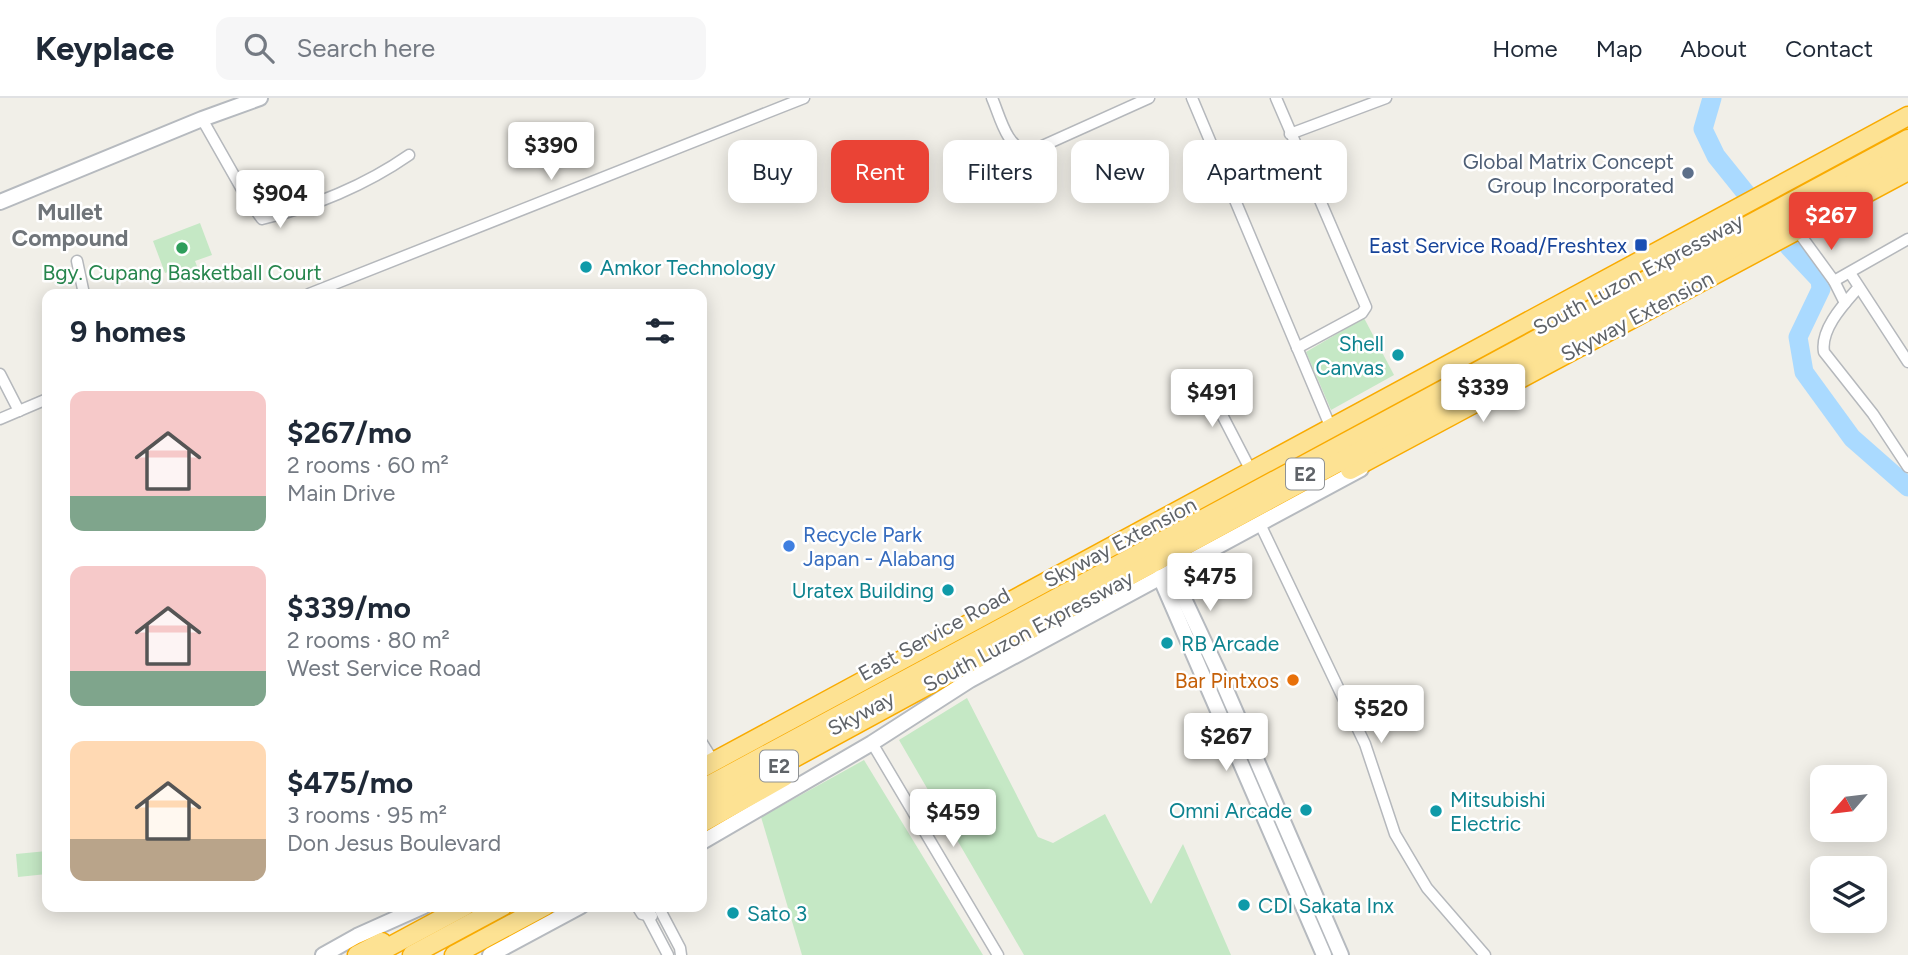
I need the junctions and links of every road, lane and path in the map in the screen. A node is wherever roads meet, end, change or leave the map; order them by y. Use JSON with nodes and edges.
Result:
{"nodes":[{"id":1,"x":260,"y":98,"type":"edge"},
{"id":2,"x":804,"y":98,"type":"edge"},
{"id":3,"x":992,"y":98,"type":"edge"},
{"id":4,"x":1149,"y":98,"type":"edge"},
{"id":5,"x":1192,"y":98,"type":"edge"},
{"id":6,"x":1276,"y":98,"type":"edge"},
{"id":7,"x":1386,"y":98,"type":"edge"},
{"id":8,"x":1908,"y":110,"type":"edge"},
{"id":9,"x":1908,"y":116,"type":"edge"},
{"id":10,"x":202,"y":119,"type":"junction"},
{"id":11,"x":1908,"y":128,"type":"edge"},
{"id":12,"x":1290,"y":134,"type":"junction"},
{"id":13,"x":1908,"y":139,"type":"edge"},
{"id":14,"x":1908,"y":151,"type":"edge"},
{"id":15,"x":409,"y":155,"type":"dead end"},
{"id":16,"x":1908,"y":173,"type":"edge"},
{"id":17,"x":0,"y":202,"type":"edge"},
{"id":18,"x":1754,"y":202,"type":"junction"},
{"id":19,"x":1783,"y":234,"type":"junction"},
{"id":20,"x":1904,"y":241,"type":"edge"},
{"id":21,"x":1908,"y":254,"type":"edge"},
{"id":22,"x":78,"y":261,"type":"dead end"},
{"id":23,"x":1850,"y":273,"type":"junction"},
{"id":24,"x":1834,"y":281,"type":"junction"},
{"id":25,"x":1858,"y":288,"type":"junction"},
{"id":26,"x":83,"y":289,"type":"edge"},
{"id":27,"x":322,"y":289,"type":"edge"},
{"id":28,"x":1844,"y":303,"type":"junction"},
{"id":29,"x":1297,"y":348,"type":"junction"},
{"id":30,"x":1908,"y":362,"type":"edge"},
{"id":31,"x":0,"y":374,"type":"edge"},
{"id":32,"x":1203,"y":378,"type":"dead end"},
{"id":33,"x":42,"y":401,"type":"edge"},
{"id":34,"x":19,"y":411,"type":"junction"},
{"id":35,"x":0,"y":419,"type":"edge"},
{"id":36,"x":1328,"y":421,"type":"junction"},
{"id":37,"x":1248,"y":466,"type":"junction"},
{"id":38,"x":1908,"y":467,"type":"edge"},
{"id":39,"x":1260,"y":524,"type":"junction"},
{"id":40,"x":1166,"y":574,"type":"junction"},
{"id":41,"x":872,"y":743,"type":"junction"},
{"id":42,"x":707,"y":762,"type":"edge"},
{"id":43,"x":707,"y":762,"type":"edge"},
{"id":44,"x":707,"y":775,"type":"edge"},
{"id":45,"x":1264,"y":777,"type":"junction"},
{"id":46,"x":1249,"y":783,"type":"junction"},
{"id":47,"x":707,"y":786,"type":"edge"},
{"id":48,"x":707,"y":796,"type":"edge"},
{"id":49,"x":707,"y":805,"type":"edge"},
{"id":50,"x":707,"y":820,"type":"edge"},
{"id":51,"x":707,"y":839,"type":"edge"},
{"id":52,"x":411,"y":912,"type":"edge"},
{"id":53,"x":436,"y":912,"type":"edge"},
{"id":54,"x":454,"y":912,"type":"edge"},
{"id":55,"x":472,"y":912,"type":"edge"},
{"id":56,"x":492,"y":912,"type":"edge"},
{"id":57,"x":509,"y":912,"type":"edge"},
{"id":58,"x":534,"y":912,"type":"edge"},
{"id":59,"x":570,"y":912,"type":"edge"},
{"id":60,"x":641,"y":912,"type":"edge"},
{"id":61,"x":660,"y":912,"type":"edge"},
{"id":62,"x":662,"y":912,"type":"edge"},
{"id":63,"x":648,"y":917,"type":"junction"},
{"id":64,"x":323,"y":955,"type":"edge"},
{"id":65,"x":357,"y":955,"type":"edge"},
{"id":66,"x":374,"y":955,"type":"edge"},
{"id":67,"x":394,"y":955,"type":"edge"},
{"id":68,"x":412,"y":955,"type":"edge"},
{"id":69,"x":430,"y":955,"type":"edge"},
{"id":70,"x":454,"y":955,"type":"edge"},
{"id":71,"x":490,"y":955,"type":"edge"},
{"id":72,"x":668,"y":955,"type":"edge"},
{"id":73,"x":681,"y":955,"type":"edge"},
{"id":74,"x":998,"y":955,"type":"edge"},
{"id":75,"x":1324,"y":955,"type":"edge"},
{"id":76,"x":1341,"y":955,"type":"edge"},
{"id":77,"x":1485,"y":955,"type":"edge"}],
"edges":[{"from":1,"to":10,"type":"main road"},
{"from":2,"to":27,"type":"street"},
{"from":3,"to":4,"type":"street"},
{"from":5,"to":29,"type":"street"},
{"from":6,"to":12,"type":"street"},
{"from":7,"to":12,"type":"street"},
{"from":8,"to":18,"type":"main road","name":"East Service Road"},
{"from":9,"to":42,"type":"highway","name":"Skyway Extension","number":"E2"},
{"from":10,"to":15,"type":"street"},
{"from":10,"to":17,"type":"main road"},
{"from":11,"to":18,"type":"highway","name":"South Luzon Expressway","number":"E2"},
{"from":12,"to":29,"type":"street"},
{"from":13,"to":47,"type":"highway","name":"Skyway","number":"E2"},
{"from":14,"to":19,"type":"highway","name":"South Luzon Expressway","number":"E2"},
{"from":14,"to":48,"type":"highway","name":"Skyway","number":"E2"},
{"from":16,"to":19,"type":"main road"},
{"from":16,"to":50,"type":"highway","name":"Skyway Extension","number":"E2"},
{"from":18,"to":36,"type":"main road","name":"East Service Road"},
{"from":18,"to":44,"type":"highway","name":"South Luzon Expressway","number":"E2"},
{"from":19,"to":24,"type":"street"},
{"from":19,"to":39,"type":"main road"},
{"from":19,"to":49,"type":"highway","name":"South Luzon Expressway","number":"E2"},
{"from":20,"to":21,"type":"street"},
{"from":20,"to":23,"type":"street"},
{"from":22,"to":26,"type":"street"},
{"from":23,"to":24,"type":"street"},
{"from":23,"to":25,"type":"street"},
{"from":24,"to":28,"type":"street"},
{"from":25,"to":28,"type":"street"},
{"from":25,"to":30,"type":"street"},
{"from":28,"to":38,"type":"street"},
{"from":29,"to":36,"type":"street"},
{"from":31,"to":34,"type":"street"},
{"from":32,"to":37,"type":"street"},
{"from":33,"to":34,"type":"street"},
{"from":34,"to":35,"type":"street"},
{"from":36,"to":37,"type":"main road","name":"East Service Road"},
{"from":37,"to":43,"type":"main road","name":"East Service Road"},
{"from":39,"to":40,"type":"main road"},
{"from":39,"to":77,"type":"street"},
{"from":40,"to":41,"type":"main road"},
{"from":40,"to":45,"type":"main road"},
{"from":40,"to":46,"type":"main road"},
{"from":41,"to":51,"type":"main road"},
{"from":41,"to":74,"type":"street"},
{"from":45,"to":46,"type":"main road"},
{"from":45,"to":76,"type":"main road"},
{"from":46,"to":75,"type":"main road"},
{"from":52,"to":64,"type":"main road"},
{"from":53,"to":65,"type":"highway"},
{"from":54,"to":66,"type":"highway"},
{"from":55,"to":67,"type":"highway"},
{"from":56,"to":68,"type":"highway"},
{"from":57,"to":69,"type":"highway"},
{"from":58,"to":70,"type":"highway"},
{"from":59,"to":71,"type":"main road"},
{"from":60,"to":63,"type":"street"},
{"from":61,"to":63,"type":"street"},
{"from":62,"to":73,"type":"street"},
{"from":63,"to":72,"type":"street"}]}
